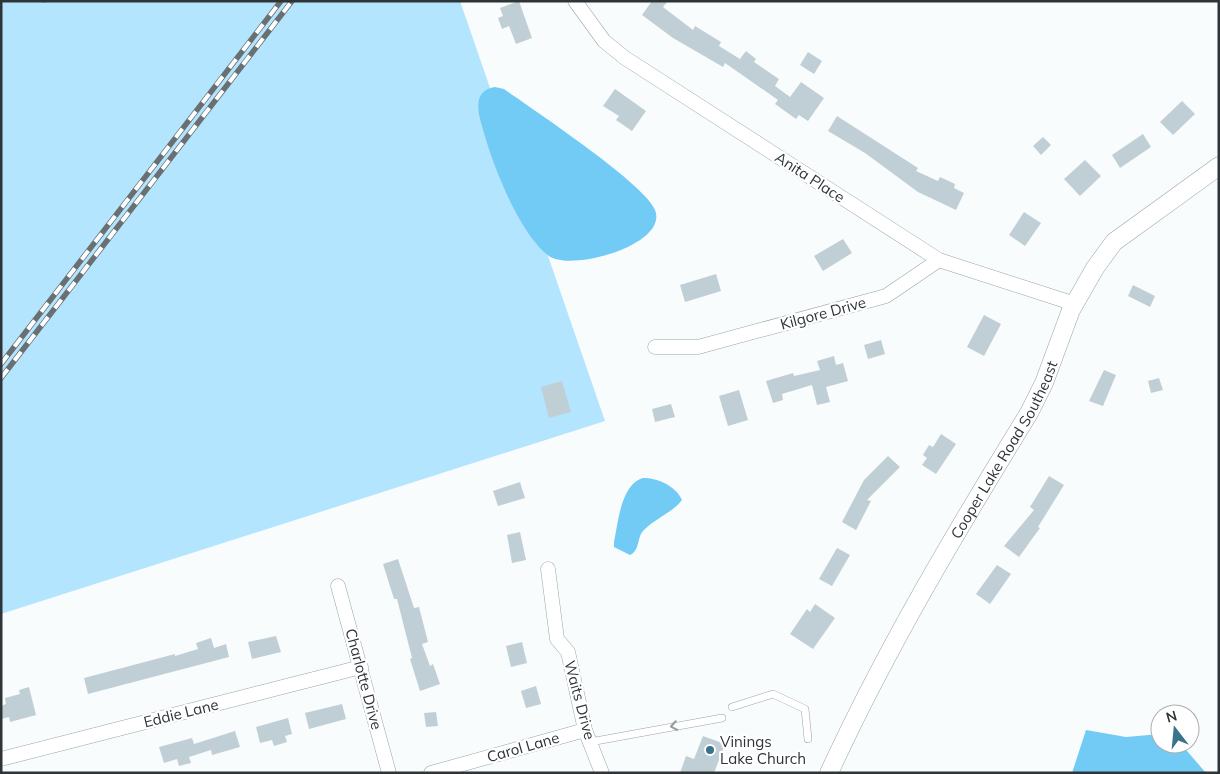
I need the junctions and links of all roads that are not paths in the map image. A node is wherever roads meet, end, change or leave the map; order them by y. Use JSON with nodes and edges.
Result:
{"nodes":[{"id":1,"x":575,"y":1,"type":"edge"},
{"id":2,"x":1219,"y":166,"type":"edge"},
{"id":3,"x":939,"y":260,"type":"junction"},
{"id":4,"x":1075,"y":304,"type":"junction"},
{"id":5,"x":655,"y":347,"type":"dead end"},
{"id":6,"x":548,"y":569,"type":"dead end"},
{"id":7,"x":338,"y":586,"type":"dead end"},
{"id":8,"x":361,"y":667,"type":"junction"},
{"id":9,"x":732,"y":707,"type":"dead end"},
{"id":10,"x":722,"y":718,"type":"dead end"},
{"id":11,"x":588,"y":736,"type":"junction"},
{"id":12,"x":808,"y":739,"type":"dead end"},
{"id":13,"x":1,"y":759,"type":"edge"},
{"id":14,"x":389,"y":773,"type":"edge"},
{"id":15,"x":431,"y":773,"type":"edge"},
{"id":16,"x":602,"y":773,"type":"edge"},
{"id":17,"x":829,"y":773,"type":"edge"}],
"edges":[{"from":1,"to":3,"type":"street","name":"Anita Place"},
{"from":2,"to":4,"type":"street","name":"Cooper Lake Road Southeast"},
{"from":3,"to":4,"type":"street","name":"Anita Place"},
{"from":3,"to":5,"type":"street","name":"Kilgore Drive"},
{"from":4,"to":17,"type":"street","name":"Cooper Lake Road Southeast"},
{"from":6,"to":11,"type":"street","name":"Waits Drive"},
{"from":7,"to":8,"type":"street","name":"Charlotte Drive"},
{"from":8,"to":13,"type":"street","name":"Eddie Lane"},
{"from":8,"to":14,"type":"street","name":"Charlotte Drive"},
{"from":9,"to":12,"type":"lane"},
{"from":10,"to":11,"type":"lane","one_way":true},
{"from":11,"to":15,"type":"street","name":"Carol Lane"},
{"from":11,"to":16,"type":"street","name":"Waits Drive"}]}
